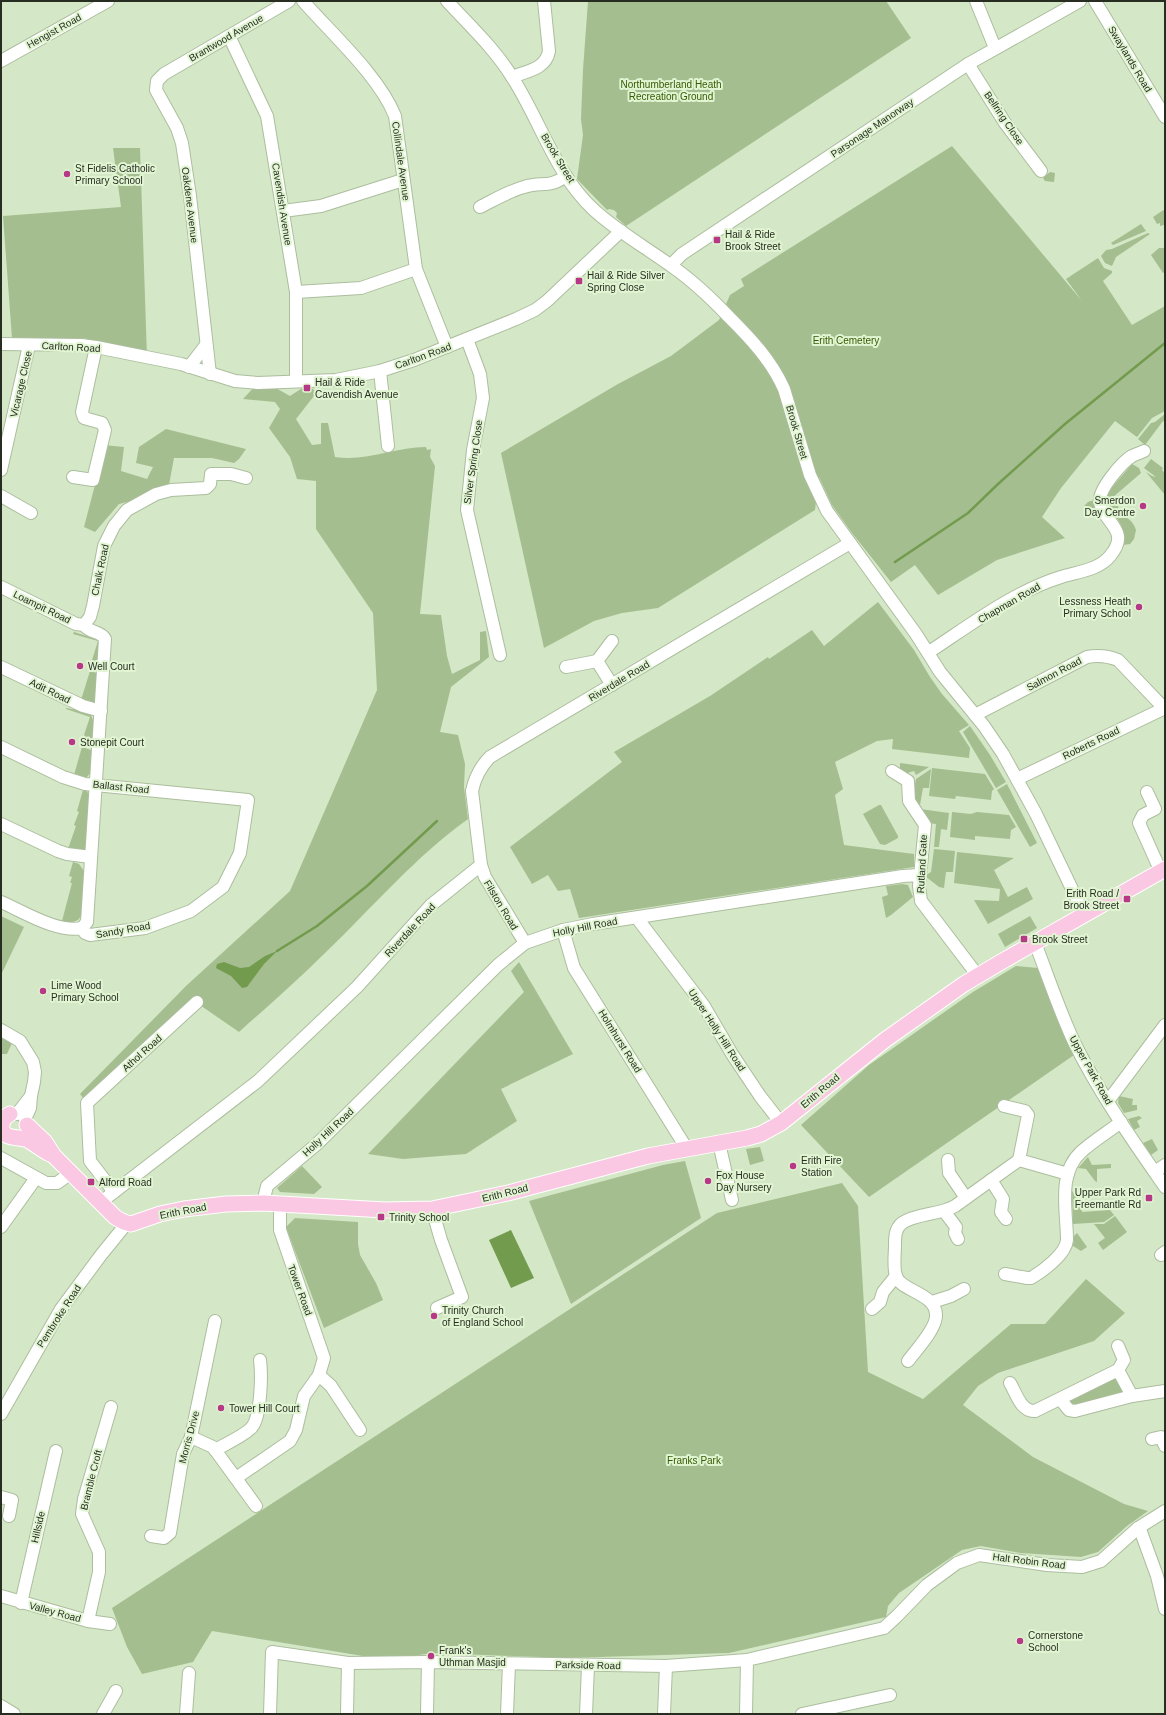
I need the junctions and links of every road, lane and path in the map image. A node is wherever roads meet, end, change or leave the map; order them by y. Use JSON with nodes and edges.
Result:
{"nodes":[{"id":1,"x":108,"y":1,"type":"edge"},
{"id":2,"x":289,"y":1,"type":"edge"},
{"id":3,"x":303,"y":1,"type":"edge"},
{"id":4,"x":447,"y":1,"type":"edge"},
{"id":5,"x":544,"y":1,"type":"edge"},
{"id":6,"x":976,"y":1,"type":"edge"},
{"id":7,"x":1080,"y":1,"type":"edge"},
{"id":8,"x":1095,"y":1,"type":"edge"},
{"id":9,"x":229,"y":36,"type":"junction"},
{"id":10,"x":995,"y":48,"type":"junction"},
{"id":11,"x":1,"y":61,"type":"edge"},
{"id":12,"x":968,"y":64,"type":"junction"},
{"id":13,"x":164,"y":74,"type":"joint"},
{"id":14,"x":512,"y":77,"type":"junction"},
{"id":15,"x":1165,"y":116,"type":"edge"},
{"id":16,"x":1040,"y":172,"type":"dead end"},
{"id":17,"x":566,"y":176,"type":"junction"},
{"id":18,"x":403,"y":180,"type":"junction"},
{"id":19,"x":480,"y":207,"type":"dead end"},
{"id":20,"x":283,"y":211,"type":"junction"},
{"id":21,"x":621,"y":231,"type":"junction"},
{"id":22,"x":671,"y":265,"type":"junction"},
{"id":23,"x":416,"y":269,"type":"junction"},
{"id":24,"x":296,"y":292,"type":"junction"},
{"id":25,"x":467,"y":340,"type":"junction"},
{"id":26,"x":1,"y":344,"type":"edge"},
{"id":27,"x":29,"y":345,"type":"junction"},
{"id":28,"x":206,"y":345,"type":"junction"},
{"id":29,"x":96,"y":347,"type":"junction"},
{"id":30,"x":447,"y":347,"type":"junction"},
{"id":31,"x":189,"y":367,"type":"junction"},
{"id":32,"x":380,"y":371,"type":"junction"},
{"id":33,"x":210,"y":374,"type":"junction"},
{"id":34,"x":296,"y":381,"type":"junction"},
{"id":35,"x":388,"y":446,"type":"dead end"},
{"id":36,"x":1144,"y":451,"type":"dead end"},
{"id":37,"x":1,"y":470,"type":"edge"},
{"id":38,"x":73,"y":477,"type":"dead end"},
{"id":39,"x":246,"y":478,"type":"dead end"},
{"id":40,"x":1,"y":496,"type":"edge"},
{"id":41,"x":31,"y":513,"type":"dead end"},
{"id":42,"x":850,"y":543,"type":"junction"},
{"id":43,"x":1,"y":587,"type":"edge"},
{"id":44,"x":84,"y":626,"type":"junction"},
{"id":45,"x":612,"y":641,"type":"dead end"},
{"id":46,"x":928,"y":652,"type":"junction"},
{"id":47,"x":500,"y":655,"type":"dead end"},
{"id":48,"x":597,"y":661,"type":"junction"},
{"id":49,"x":1,"y":667,"type":"edge"},
{"id":50,"x":566,"y":667,"type":"dead end"},
{"id":51,"x":612,"y":685,"type":"junction"},
{"id":52,"x":1164,"y":708,"type":"edge"},
{"id":53,"x":101,"y":711,"type":"junction"},
{"id":54,"x":975,"y":715,"type":"junction"},
{"id":55,"x":1,"y":747,"type":"edge"},
{"id":56,"x":892,"y":771,"type":"dead end"},
{"id":57,"x":1017,"y":779,"type":"junction"},
{"id":58,"x":96,"y":784,"type":"junction"},
{"id":59,"x":1147,"y":792,"type":"dead end"},
{"id":60,"x":248,"y":800,"type":"joint"},
{"id":61,"x":1,"y":824,"type":"edge"},
{"id":62,"x":92,"y":857,"type":"junction"},
{"id":63,"x":481,"y":865,"type":"junction"},
{"id":64,"x":1163,"y":870,"type":"edge"},
{"id":65,"x":920,"y":876,"type":"junction"},
{"id":66,"x":1,"y":902,"type":"edge"},
{"id":67,"x":1084,"y":914,"type":"junction"},
{"id":68,"x":637,"y":918,"type":"junction"},
{"id":69,"x":82,"y":928,"type":"junction"},
{"id":70,"x":563,"y":930,"type":"junction"},
{"id":71,"x":525,"y":943,"type":"junction"},
{"id":72,"x":1035,"y":943,"type":"junction"},
{"id":73,"x":978,"y":976,"type":"junction"},
{"id":74,"x":197,"y":1002,"type":"dead end"},
{"id":75,"x":1165,"y":1025,"type":"edge"},
{"id":76,"x":1,"y":1030,"type":"edge"},
{"id":77,"x":1108,"y":1101,"type":"junction"},
{"id":78,"x":1004,"y":1106,"type":"dead end"},
{"id":79,"x":16,"y":1117,"type":"edge"},
{"id":80,"x":1121,"y":1122,"type":"junction"},
{"id":81,"x":781,"y":1123,"type":"junction"},
{"id":82,"x":2,"y":1127,"type":"edge"},
{"id":83,"x":19,"y":1138,"type":"junction"},
{"id":84,"x":719,"y":1143,"type":"junction"},
{"id":85,"x":686,"y":1149,"type":"junction"},
{"id":86,"x":54,"y":1156,"type":"junction"},
{"id":87,"x":1,"y":1158,"type":"edge"},
{"id":88,"x":948,"y":1160,"type":"dead end"},
{"id":89,"x":1019,"y":1160,"type":"junction"},
{"id":90,"x":1165,"y":1165,"type":"edge"},
{"id":91,"x":1155,"y":1172,"type":"junction"},
{"id":92,"x":71,"y":1173,"type":"junction"},
{"id":93,"x":1068,"y":1174,"type":"junction"},
{"id":94,"x":36,"y":1178,"type":"junction"},
{"id":95,"x":991,"y":1180,"type":"junction"},
{"id":96,"x":1165,"y":1188,"type":"edge"},
{"id":97,"x":114,"y":1192,"type":"junction"},
{"id":98,"x":966,"y":1198,"type":"junction"},
{"id":99,"x":732,"y":1200,"type":"dead end"},
{"id":100,"x":101,"y":1202,"type":"junction"},
{"id":101,"x":263,"y":1203,"type":"junction"},
{"id":102,"x":280,"y":1204,"type":"junction"},
{"id":103,"x":432,"y":1209,"type":"junction"},
{"id":104,"x":944,"y":1211,"type":"junction"},
{"id":105,"x":1006,"y":1219,"type":"dead end"},
{"id":106,"x":127,"y":1223,"type":"junction"},
{"id":107,"x":1,"y":1227,"type":"edge"},
{"id":108,"x":958,"y":1239,"type":"dead end"},
{"id":109,"x":1005,"y":1274,"type":"dead end"},
{"id":110,"x":896,"y":1276,"type":"junction"},
{"id":111,"x":964,"y":1289,"type":"dead end"},
{"id":112,"x":932,"y":1302,"type":"junction"},
{"id":113,"x":437,"y":1308,"type":"dead end"},
{"id":114,"x":872,"y":1309,"type":"dead end"},
{"id":115,"x":215,"y":1321,"type":"dead end"},
{"id":116,"x":1118,"y":1346,"type":"dead end"},
{"id":117,"x":260,"y":1360,"type":"dead end"},
{"id":118,"x":908,"y":1361,"type":"dead end"},
{"id":119,"x":1118,"y":1370,"type":"junction"},
{"id":120,"x":319,"y":1375,"type":"junction"},
{"id":121,"x":1010,"y":1383,"type":"dead end"},
{"id":122,"x":1165,"y":1391,"type":"edge"},
{"id":123,"x":1132,"y":1396,"type":"junction"},
{"id":124,"x":1060,"y":1399,"type":"junction"},
{"id":125,"x":111,"y":1407,"type":"dead end"},
{"id":126,"x":1,"y":1414,"type":"edge"},
{"id":127,"x":360,"y":1430,"type":"dead end"},
{"id":128,"x":191,"y":1437,"type":"junction"},
{"id":129,"x":1152,"y":1439,"type":"dead end"},
{"id":130,"x":1165,"y":1446,"type":"edge"},
{"id":131,"x":216,"y":1450,"type":"junction"},
{"id":132,"x":56,"y":1451,"type":"dead end"},
{"id":133,"x":236,"y":1478,"type":"junction"},
{"id":134,"x":1,"y":1497,"type":"edge"},
{"id":135,"x":256,"y":1506,"type":"dead end"},
{"id":136,"x":1165,"y":1511,"type":"edge"},
{"id":137,"x":9,"y":1516,"type":"dead end"},
{"id":138,"x":1138,"y":1528,"type":"junction"},
{"id":139,"x":151,"y":1536,"type":"dead end"},
{"id":140,"x":1,"y":1596,"type":"edge"},
{"id":141,"x":21,"y":1602,"type":"junction"},
{"id":142,"x":1165,"y":1609,"type":"edge"},
{"id":143,"x":897,"y":1616,"type":"joint"},
{"id":144,"x":88,"y":1621,"type":"junction"},
{"id":145,"x":110,"y":1624,"type":"dead end"},
{"id":146,"x":747,"y":1660,"type":"junction"},
{"id":147,"x":428,"y":1662,"type":"junction"},
{"id":148,"x":348,"y":1663,"type":"junction"},
{"id":149,"x":509,"y":1664,"type":"junction"},
{"id":150,"x":588,"y":1666,"type":"junction"},
{"id":151,"x":666,"y":1666,"type":"junction"},
{"id":152,"x":189,"y":1673,"type":"dead end"},
{"id":153,"x":116,"y":1691,"type":"dead end"},
{"id":154,"x":890,"y":1695,"type":"dead end"},
{"id":155,"x":1,"y":1706,"type":"edge"},
{"id":156,"x":14,"y":1714,"type":"edge"},
{"id":157,"x":103,"y":1714,"type":"edge"},
{"id":158,"x":186,"y":1714,"type":"edge"},
{"id":159,"x":270,"y":1714,"type":"edge"},
{"id":160,"x":347,"y":1714,"type":"edge"},
{"id":161,"x":427,"y":1714,"type":"edge"},
{"id":162,"x":507,"y":1714,"type":"edge"},
{"id":163,"x":586,"y":1714,"type":"edge"},
{"id":164,"x":664,"y":1714,"type":"edge"},
{"id":165,"x":746,"y":1714,"type":"edge"},
{"id":166,"x":802,"y":1714,"type":"edge"}],
"edges":[{"from":1,"to":11,"type":"street","name":"Hengist Road"},
{"from":2,"to":9,"type":"street","name":"Brantwood Avenue"},
{"from":3,"to":18,"type":"street","name":"Collindale Avenue"},
{"from":4,"to":14,"type":"street","name":"Brook Street"},
{"from":5,"to":14,"type":"street"},
{"from":6,"to":10,"type":"street"},
{"from":7,"to":10,"type":"street","name":"Parsonage Manorway"},
{"from":8,"to":15,"type":"street","name":"Swaylands Road"},
{"from":9,"to":13,"type":"street","name":"Brantwood Avenue"},
{"from":9,"to":20,"type":"street","name":"Cavendish Avenue"},
{"from":10,"to":12,"type":"street","name":"Parsonage Manorway"},
{"from":12,"to":16,"type":"street","name":"Bellring Close"},
{"from":12,"to":22,"type":"street","name":"Parsonage Manorway"},
{"from":13,"to":28,"type":"street","name":"Oakdene Avenue"},
{"from":14,"to":17,"type":"street","name":"Brook Street"},
{"from":17,"to":19,"type":"street"},
{"from":17,"to":21,"type":"street","name":"Brook Street"},
{"from":18,"to":20,"type":"street"},
{"from":18,"to":23,"type":"street","name":"Collindale Avenue"},
{"from":20,"to":24,"type":"street","name":"Cavendish Avenue"},
{"from":21,"to":22,"type":"street","name":"Brook Street"},
{"from":21,"to":25,"type":"street","name":"Carlton Road"},
{"from":22,"to":42,"type":"street","name":"Brook Street"},
{"from":23,"to":24,"type":"street"},
{"from":23,"to":30,"type":"street","name":"Collindale Avenue"},
{"from":24,"to":34,"type":"street","name":"Cavendish Avenue"},
{"from":25,"to":30,"type":"street","name":"Carlton Road"},
{"from":25,"to":47,"type":"street","name":"Silver Spring Close"},
{"from":26,"to":27,"type":"street","name":"Carlton Road"},
{"from":27,"to":29,"type":"street","name":"Carlton Road"},
{"from":27,"to":37,"type":"street","name":"Vicarage Close"},
{"from":28,"to":31,"type":"street"},
{"from":28,"to":33,"type":"street","name":"Oakdene Avenue"},
{"from":29,"to":31,"type":"street","name":"Carlton Road"},
{"from":29,"to":38,"type":"street"},
{"from":30,"to":32,"type":"street","name":"Carlton Road"},
{"from":31,"to":33,"type":"street","name":"Carlton Road"},
{"from":32,"to":34,"type":"street","name":"Carlton Road"},
{"from":32,"to":35,"type":"street"},
{"from":33,"to":34,"type":"street","name":"Carlton Road"},
{"from":36,"to":46,"type":"street","name":"Chapman Road"},
{"from":39,"to":44,"type":"street","name":"Chalk Road"},
{"from":40,"to":41,"type":"street"},
{"from":42,"to":46,"type":"street","name":"Brook Street"},
{"from":42,"to":51,"type":"street","name":"Riverdale Road"},
{"from":43,"to":44,"type":"street","name":"Loampit Road"},
{"from":44,"to":53,"type":"street","name":"Loampit Road"},
{"from":45,"to":48,"type":"street"},
{"from":46,"to":54,"type":"street","name":"Brook Street"},
{"from":48,"to":50,"type":"street"},
{"from":48,"to":51,"type":"street"},
{"from":49,"to":53,"type":"street","name":"Adit Road"},
{"from":51,"to":63,"type":"street","name":"Riverdale Road"},
{"from":52,"to":54,"type":"street","name":"Salmon Road"},
{"from":52,"to":57,"type":"street","name":"Roberts Road"},
{"from":53,"to":58,"type":"street"},
{"from":54,"to":57,"type":"street","name":"Brook Street"},
{"from":55,"to":58,"type":"street","name":"Ballast Road"},
{"from":56,"to":65,"type":"street","name":"Rutland Gate"},
{"from":57,"to":67,"type":"street","name":"Brook Street"},
{"from":58,"to":60,"type":"street","name":"Ballast Road"},
{"from":58,"to":62,"type":"street"},
{"from":59,"to":64,"type":"street"},
{"from":60,"to":69,"type":"street","name":"Sandy Road"},
{"from":61,"to":62,"type":"street"},
{"from":62,"to":69,"type":"street"},
{"from":63,"to":71,"type":"street","name":"Filston Road"},
{"from":63,"to":97,"type":"street","name":"Riverdale Road"},
{"from":64,"to":67,"type":"main road","name":"Erith Road"},
{"from":65,"to":68,"type":"street","name":"Holly Hill Road"},
{"from":65,"to":73,"type":"street","name":"Rutland Gate"},
{"from":66,"to":69,"type":"street","name":"Sandy Road"},
{"from":67,"to":72,"type":"main road","name":"Erith Road"},
{"from":68,"to":70,"type":"street","name":"Holly Hill Road"},
{"from":68,"to":81,"type":"street","name":"Upper Holly Hill Road"},
{"from":70,"to":71,"type":"street","name":"Holly Hill Road"},
{"from":70,"to":85,"type":"street","name":"Holmhurst Road"},
{"from":71,"to":101,"type":"street","name":"Holly Hill Road"},
{"from":72,"to":73,"type":"main road","name":"Erith Road"},
{"from":72,"to":77,"type":"street","name":"Upper Park Road"},
{"from":73,"to":81,"type":"main road","name":"Erith Road"},
{"from":74,"to":97,"type":"street","name":"Athol Road"},
{"from":75,"to":77,"type":"street"},
{"from":76,"to":79,"type":"street"},
{"from":77,"to":80,"type":"street","name":"Upper Park Road"},
{"from":78,"to":89,"type":"street"},
{"from":79,"to":82,"type":"main road"},
{"from":79,"to":83,"type":"main road"},
{"from":79,"to":86,"type":"main road"},
{"from":80,"to":91,"type":"street","name":"Upper Park Road"},
{"from":80,"to":93,"type":"street"},
{"from":81,"to":84,"type":"main road","name":"Erith Road"},
{"from":82,"to":83,"type":"main road"},
{"from":83,"to":86,"type":"main road"},
{"from":84,"to":85,"type":"main road","name":"Erith Road"},
{"from":84,"to":99,"type":"street"},
{"from":85,"to":103,"type":"main road","name":"Erith Road"},
{"from":86,"to":92,"type":"main road"},
{"from":87,"to":94,"type":"street"},
{"from":88,"to":98,"type":"street"},
{"from":89,"to":93,"type":"street"},
{"from":89,"to":95,"type":"street"},
{"from":90,"to":91,"type":"street"},
{"from":91,"to":96,"type":"street","name":"Upper Park Road"},
{"from":92,"to":94,"type":"street"},
{"from":92,"to":100,"type":"main road"},
{"from":93,"to":109,"type":"street"},
{"from":94,"to":107,"type":"street"},
{"from":95,"to":98,"type":"street"},
{"from":95,"to":105,"type":"street"},
{"from":97,"to":100,"type":"street","name":"Riverdale Road"},
{"from":98,"to":104,"type":"street"},
{"from":100,"to":106,"type":"main road"},
{"from":101,"to":102,"type":"main road","name":"Erith Road"},
{"from":101,"to":106,"type":"main road","name":"Erith Road"},
{"from":102,"to":103,"type":"main road","name":"Erith Road"},
{"from":102,"to":120,"type":"street","name":"Tower Road"},
{"from":103,"to":113,"type":"street"},
{"from":104,"to":108,"type":"street"},
{"from":104,"to":110,"type":"street"},
{"from":106,"to":126,"type":"street","name":"Pembroke Road"},
{"from":110,"to":112,"type":"street"},
{"from":110,"to":114,"type":"street"},
{"from":111,"to":112,"type":"street"},
{"from":112,"to":118,"type":"street"},
{"from":115,"to":128,"type":"street","name":"Morris Drive"},
{"from":116,"to":119,"type":"street"},
{"from":117,"to":131,"type":"street"},
{"from":119,"to":123,"type":"street"},
{"from":119,"to":124,"type":"street"},
{"from":120,"to":127,"type":"street"},
{"from":120,"to":133,"type":"street","name":"Tower Road"},
{"from":121,"to":124,"type":"street"},
{"from":122,"to":123,"type":"street"},
{"from":123,"to":124,"type":"street"},
{"from":125,"to":144,"type":"street","name":"Bramble Croft"},
{"from":128,"to":131,"type":"street"},
{"from":128,"to":139,"type":"street","name":"Morris Drive"},
{"from":129,"to":130,"type":"street"},
{"from":131,"to":133,"type":"street"},
{"from":132,"to":141,"type":"street","name":"Hillside"},
{"from":133,"to":135,"type":"street"},
{"from":134,"to":137,"type":"street"},
{"from":136,"to":138,"type":"street","name":"Halt Robin Road"},
{"from":138,"to":142,"type":"street"},
{"from":138,"to":143,"type":"street","name":"Halt Robin Road"},
{"from":140,"to":141,"type":"street","name":"Valley Road"},
{"from":141,"to":144,"type":"street","name":"Valley Road"},
{"from":143,"to":146,"type":"street","name":"Parkside Road"},
{"from":144,"to":145,"type":"street","name":"Valley Road"},
{"from":146,"to":151,"type":"street","name":"Parkside Road"},
{"from":146,"to":165,"type":"street"},
{"from":147,"to":148,"type":"street","name":"Parkside Road"},
{"from":147,"to":149,"type":"street","name":"Parkside Road"},
{"from":147,"to":161,"type":"street"},
{"from":148,"to":159,"type":"street","name":"Parkside Road"},
{"from":148,"to":160,"type":"street"},
{"from":149,"to":150,"type":"street","name":"Parkside Road"},
{"from":149,"to":162,"type":"street"},
{"from":150,"to":151,"type":"street","name":"Parkside Road"},
{"from":150,"to":163,"type":"street"},
{"from":151,"to":164,"type":"street"},
{"from":152,"to":158,"type":"street"},
{"from":153,"to":157,"type":"street"},
{"from":154,"to":166,"type":"street"},
{"from":155,"to":156,"type":"street"}]}
